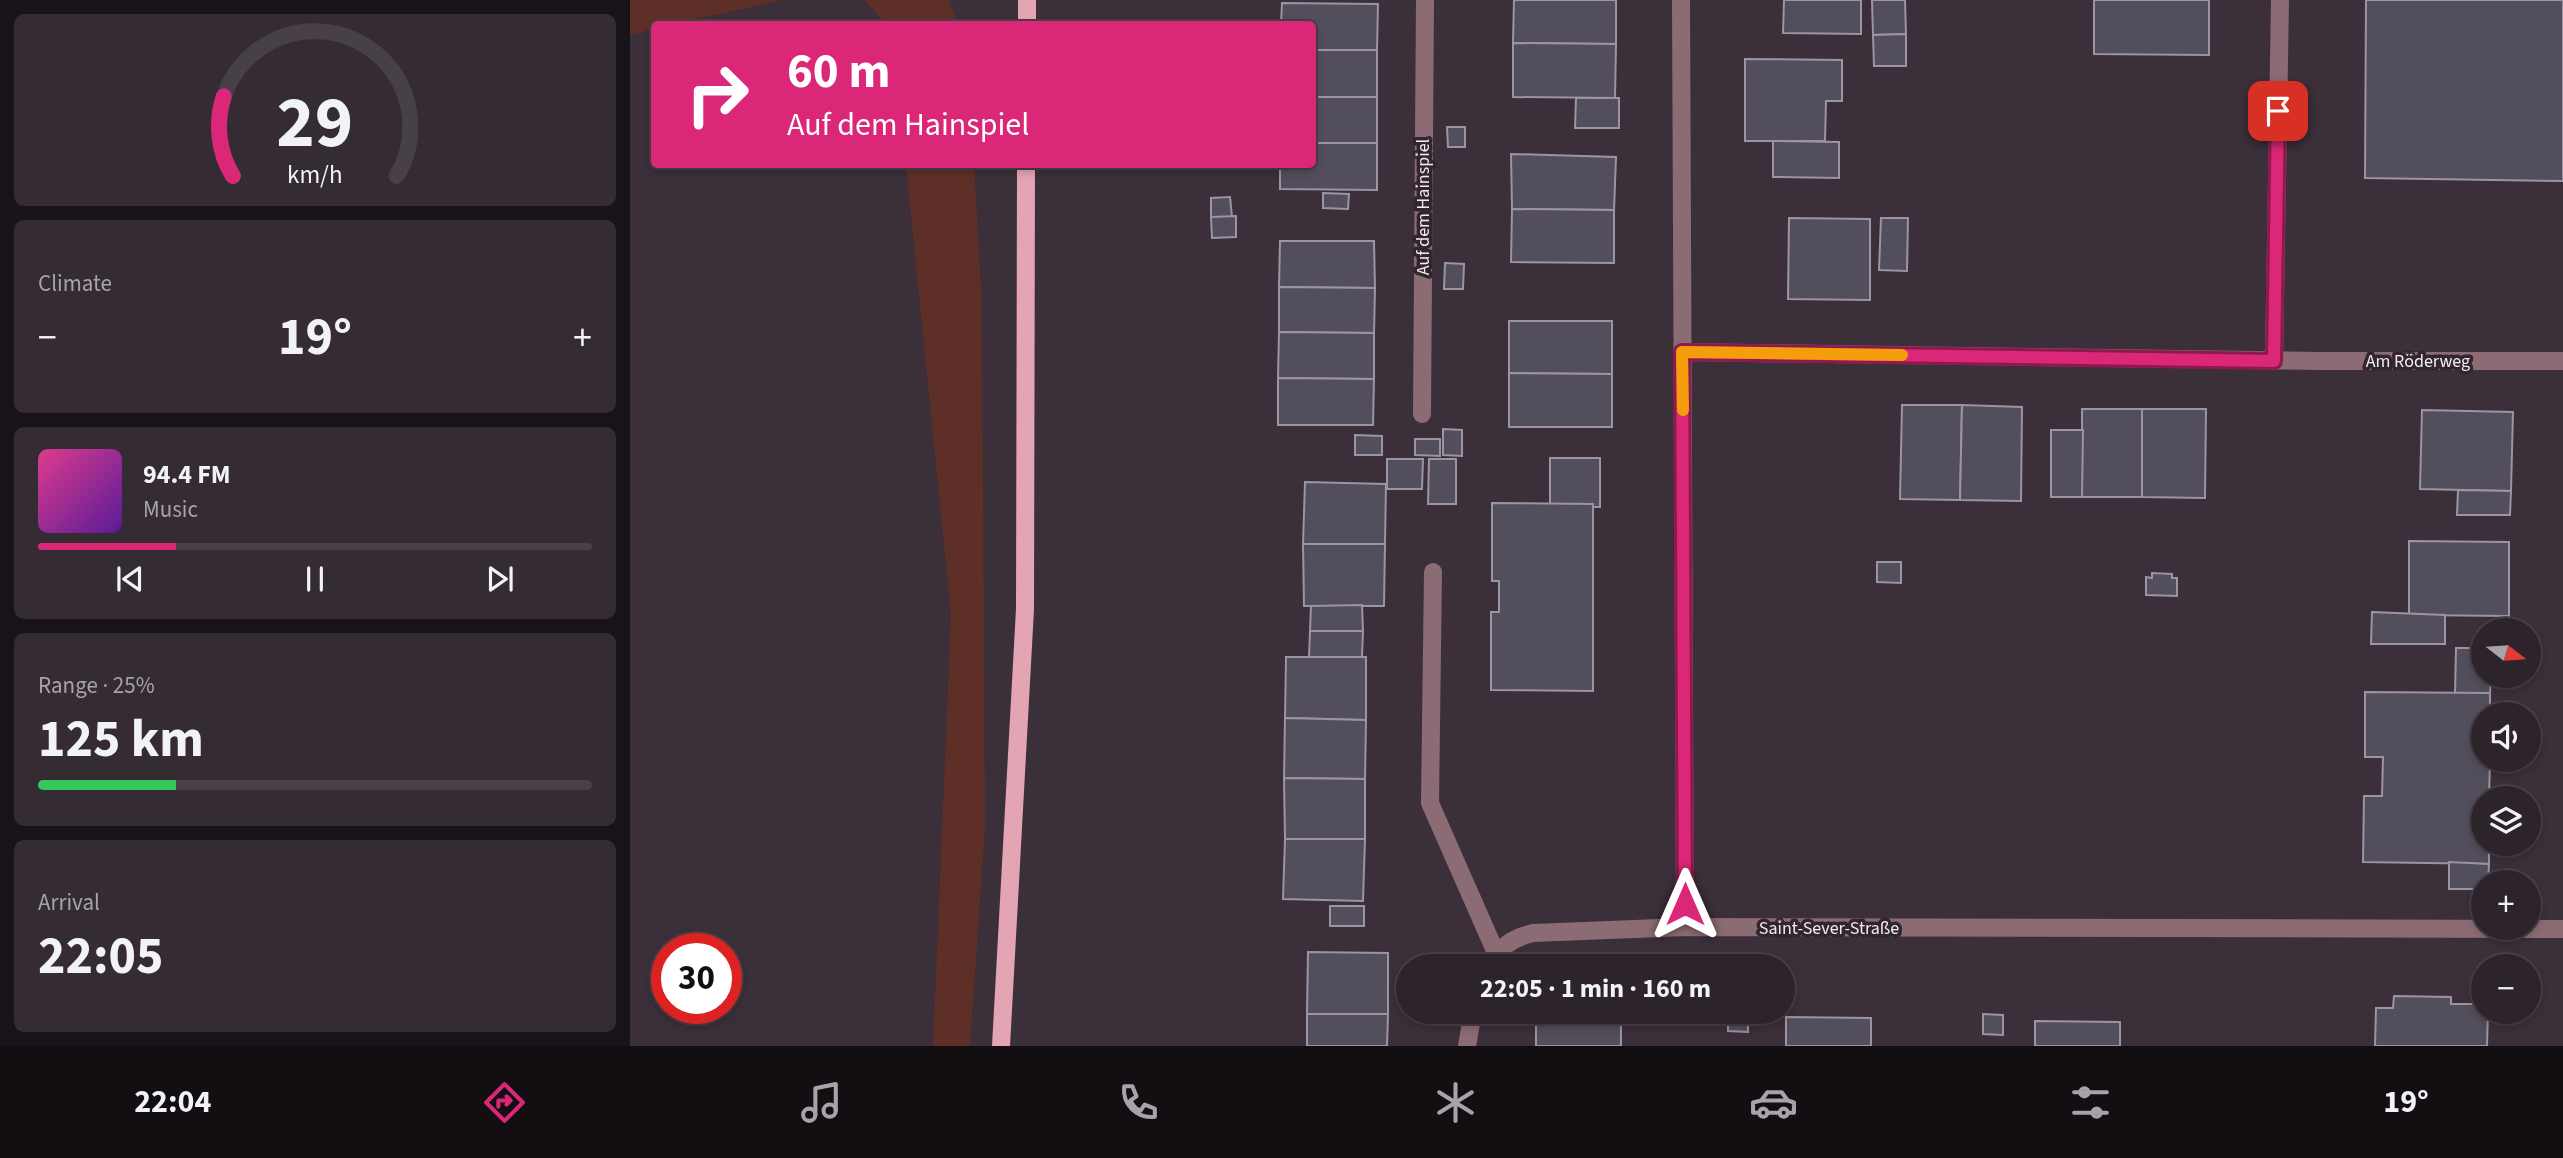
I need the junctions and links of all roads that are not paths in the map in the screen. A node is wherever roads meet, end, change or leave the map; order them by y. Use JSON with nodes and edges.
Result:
{"nodes":[{"id":1,"x":1027,"y":0,"type":"edge"},
{"id":2,"x":1425,"y":0,"type":"edge"},
{"id":3,"x":1681,"y":0,"type":"edge"},
{"id":4,"x":2280,"y":0,"type":"edge"},
{"id":5,"x":1027,"y":21,"type":"edge"},
{"id":6,"x":1027,"y":168,"type":"edge"},
{"id":7,"x":1682,"y":352,"type":"junction"},
{"id":8,"x":2274,"y":361,"type":"junction"},
{"id":9,"x":2563,"y":361,"type":"edge"},
{"id":10,"x":1422,"y":414,"type":"dead end"},
{"id":11,"x":1433,"y":572,"type":"dead end"},
{"id":12,"x":1685,"y":927,"type":"junction"},
{"id":13,"x":2563,"y":929,"type":"edge"},
{"id":14,"x":1491,"y":954,"type":"edge"},
{"id":15,"x":1498,"y":954,"type":"edge"},
{"id":16,"x":1471,"y":1024,"type":"edge"},
{"id":17,"x":1002,"y":1046,"type":"edge"},
{"id":18,"x":1467,"y":1046,"type":"edge"}],
"edges":[{"from":1,"to":5,"type":"main road"},
{"from":2,"to":10,"type":"street","name":"Auf dem Hainspiel"},
{"from":3,"to":7,"type":"street"},
{"from":4,"to":8,"type":"street"},
{"from":6,"to":17,"type":"main road"},
{"from":7,"to":8,"type":"street"},
{"from":7,"to":12,"type":"street"},
{"from":8,"to":9,"type":"street","name":"Am Röderweg"},
{"from":11,"to":14,"type":"street","name":"Saint-Sever-Straße"},
{"from":12,"to":13,"type":"street","name":"Saint-Sever-Straße"},
{"from":12,"to":15,"type":"street","name":"Saint-Sever-Straße"},
{"from":16,"to":18,"type":"street"}]}
